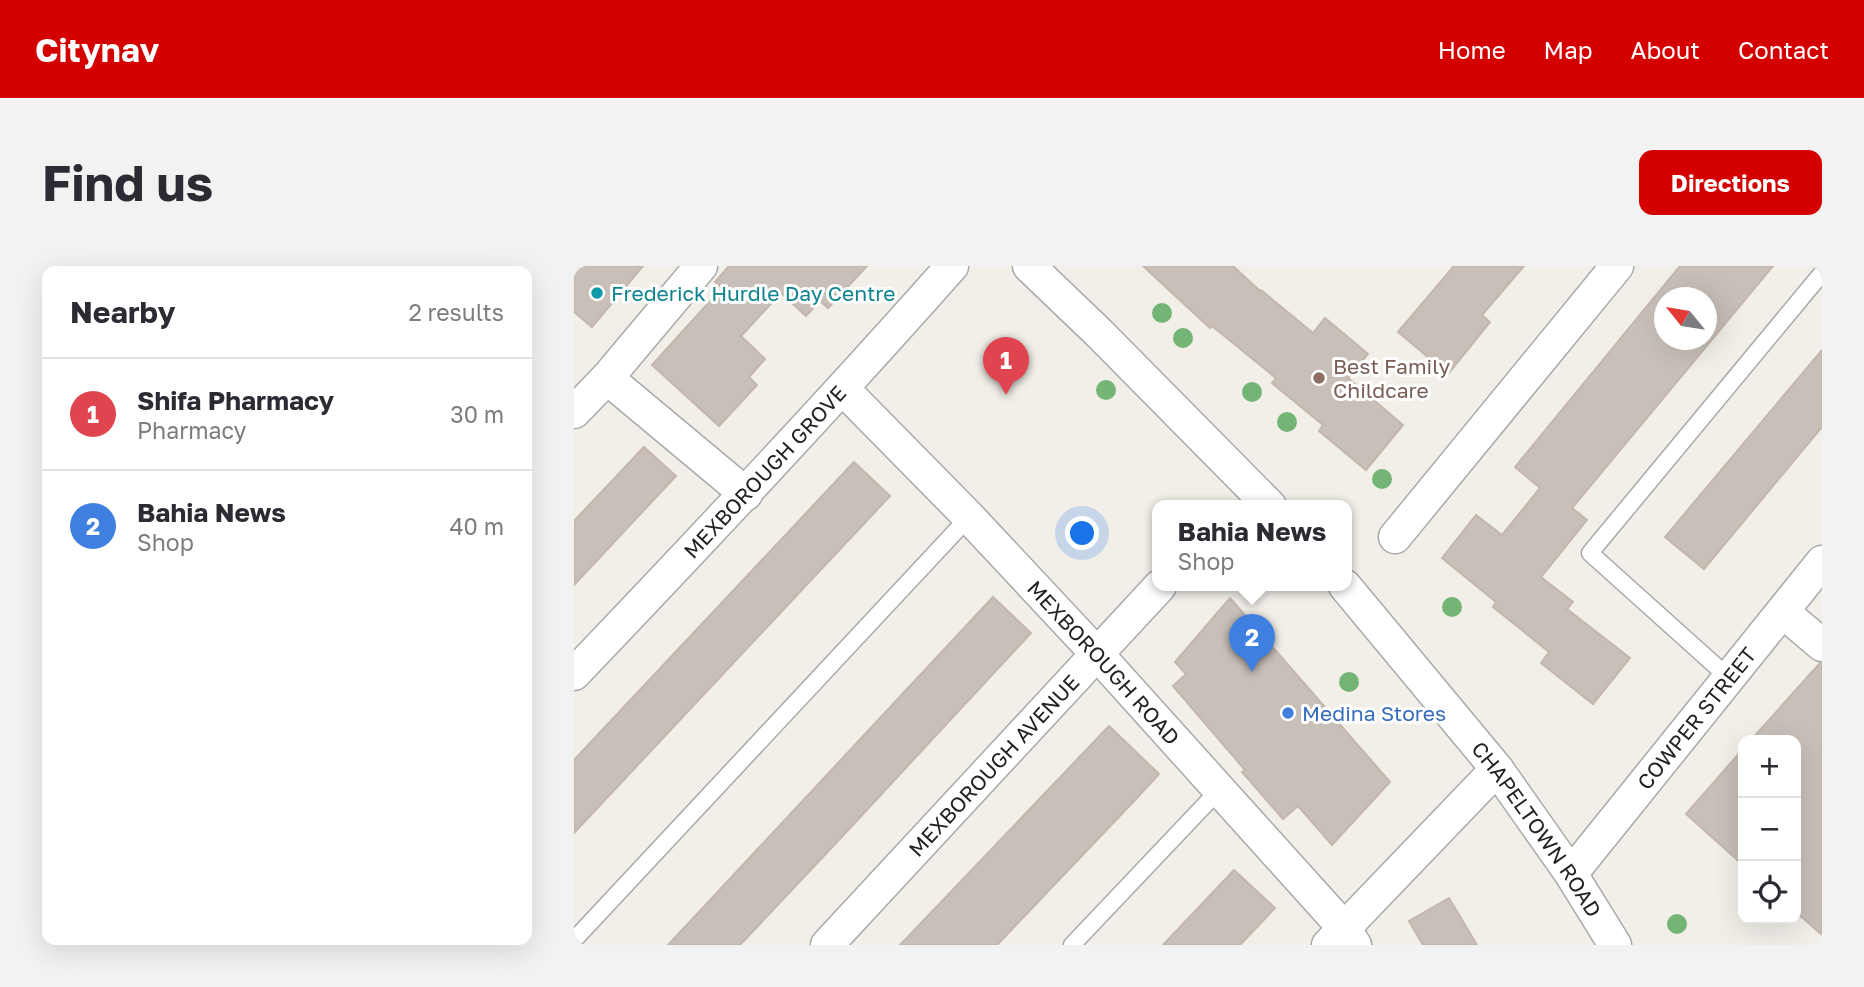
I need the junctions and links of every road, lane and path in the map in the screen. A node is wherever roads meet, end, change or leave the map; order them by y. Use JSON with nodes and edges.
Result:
{"nodes":[{"id":1,"x":701,"y":266,"type":"edge"},
{"id":2,"x":952,"y":266,"type":"edge"},
{"id":3,"x":1029,"y":266,"type":"edge"},
{"id":4,"x":1617,"y":266,"type":"edge"},
{"id":5,"x":1822,"y":273,"type":"edge"},
{"id":6,"x":607,"y":378,"type":"junction"},
{"id":7,"x":843,"y":389,"type":"junction"},
{"id":8,"x":574,"y":412,"type":"edge"},
{"id":9,"x":746,"y":494,"type":"junction"},
{"id":10,"x":1251,"y":499,"type":"edge"},
{"id":11,"x":969,"y":517,"type":"junction"},
{"id":12,"x":1395,"y":537,"type":"dead end"},
{"id":13,"x":1822,"y":562,"type":"edge"},
{"id":14,"x":1156,"y":591,"type":"edge"},
{"id":15,"x":1349,"y":591,"type":"edge"},
{"id":16,"x":1783,"y":612,"type":"junction"},
{"id":17,"x":1822,"y":645,"type":"edge"},
{"id":18,"x":1098,"y":655,"type":"junction"},
{"id":19,"x":574,"y":674,"type":"edge"},
{"id":20,"x":1728,"y":677,"type":"junction"},
{"id":21,"x":1497,"y":769,"type":"junction"},
{"id":22,"x":1219,"y":790,"type":"junction"},
{"id":23,"x":1571,"y":874,"type":"junction"},
{"id":24,"x":1342,"y":939,"type":"edge"},
{"id":25,"x":574,"y":940,"type":"edge"},
{"id":26,"x":827,"y":945,"type":"edge"},
{"id":27,"x":1072,"y":945,"type":"edge"},
{"id":28,"x":1615,"y":945,"type":"edge"}],
"edges":[{"from":1,"to":6,"type":"street"},
{"from":2,"to":7,"type":"street","name":"MEXBOROUGH GROVE"},
{"from":3,"to":10,"type":"street"},
{"from":4,"to":12,"type":"street"},
{"from":5,"to":20,"type":"lane"},
{"from":6,"to":8,"type":"street"},
{"from":6,"to":9,"type":"street"},
{"from":7,"to":9,"type":"street","name":"MEXBOROUGH GROVE"},
{"from":7,"to":11,"type":"street","name":"MEXBOROUGH ROAD"},
{"from":9,"to":19,"type":"street","name":"MEXBOROUGH GROVE"},
{"from":11,"to":18,"type":"street","name":"MEXBOROUGH ROAD"},
{"from":11,"to":25,"type":"lane"},
{"from":13,"to":16,"type":"street","name":"COWPER STREET"},
{"from":14,"to":18,"type":"street","name":"MEXBOROUGH AVENUE"},
{"from":15,"to":21,"type":"street","name":"CHAPELTOWN ROAD"},
{"from":16,"to":17,"type":"street"},
{"from":16,"to":20,"type":"street","name":"COWPER STREET"},
{"from":18,"to":22,"type":"street","name":"MEXBOROUGH ROAD"},
{"from":18,"to":26,"type":"street","name":"MEXBOROUGH AVENUE"},
{"from":20,"to":23,"type":"street","name":"COWPER STREET"},
{"from":21,"to":23,"type":"street","name":"CHAPELTOWN ROAD"},
{"from":21,"to":24,"type":"street"},
{"from":22,"to":24,"type":"street","name":"MEXBOROUGH ROAD"},
{"from":22,"to":27,"type":"lane"},
{"from":23,"to":28,"type":"street","name":"CHAPELTOWN ROAD"}]}
